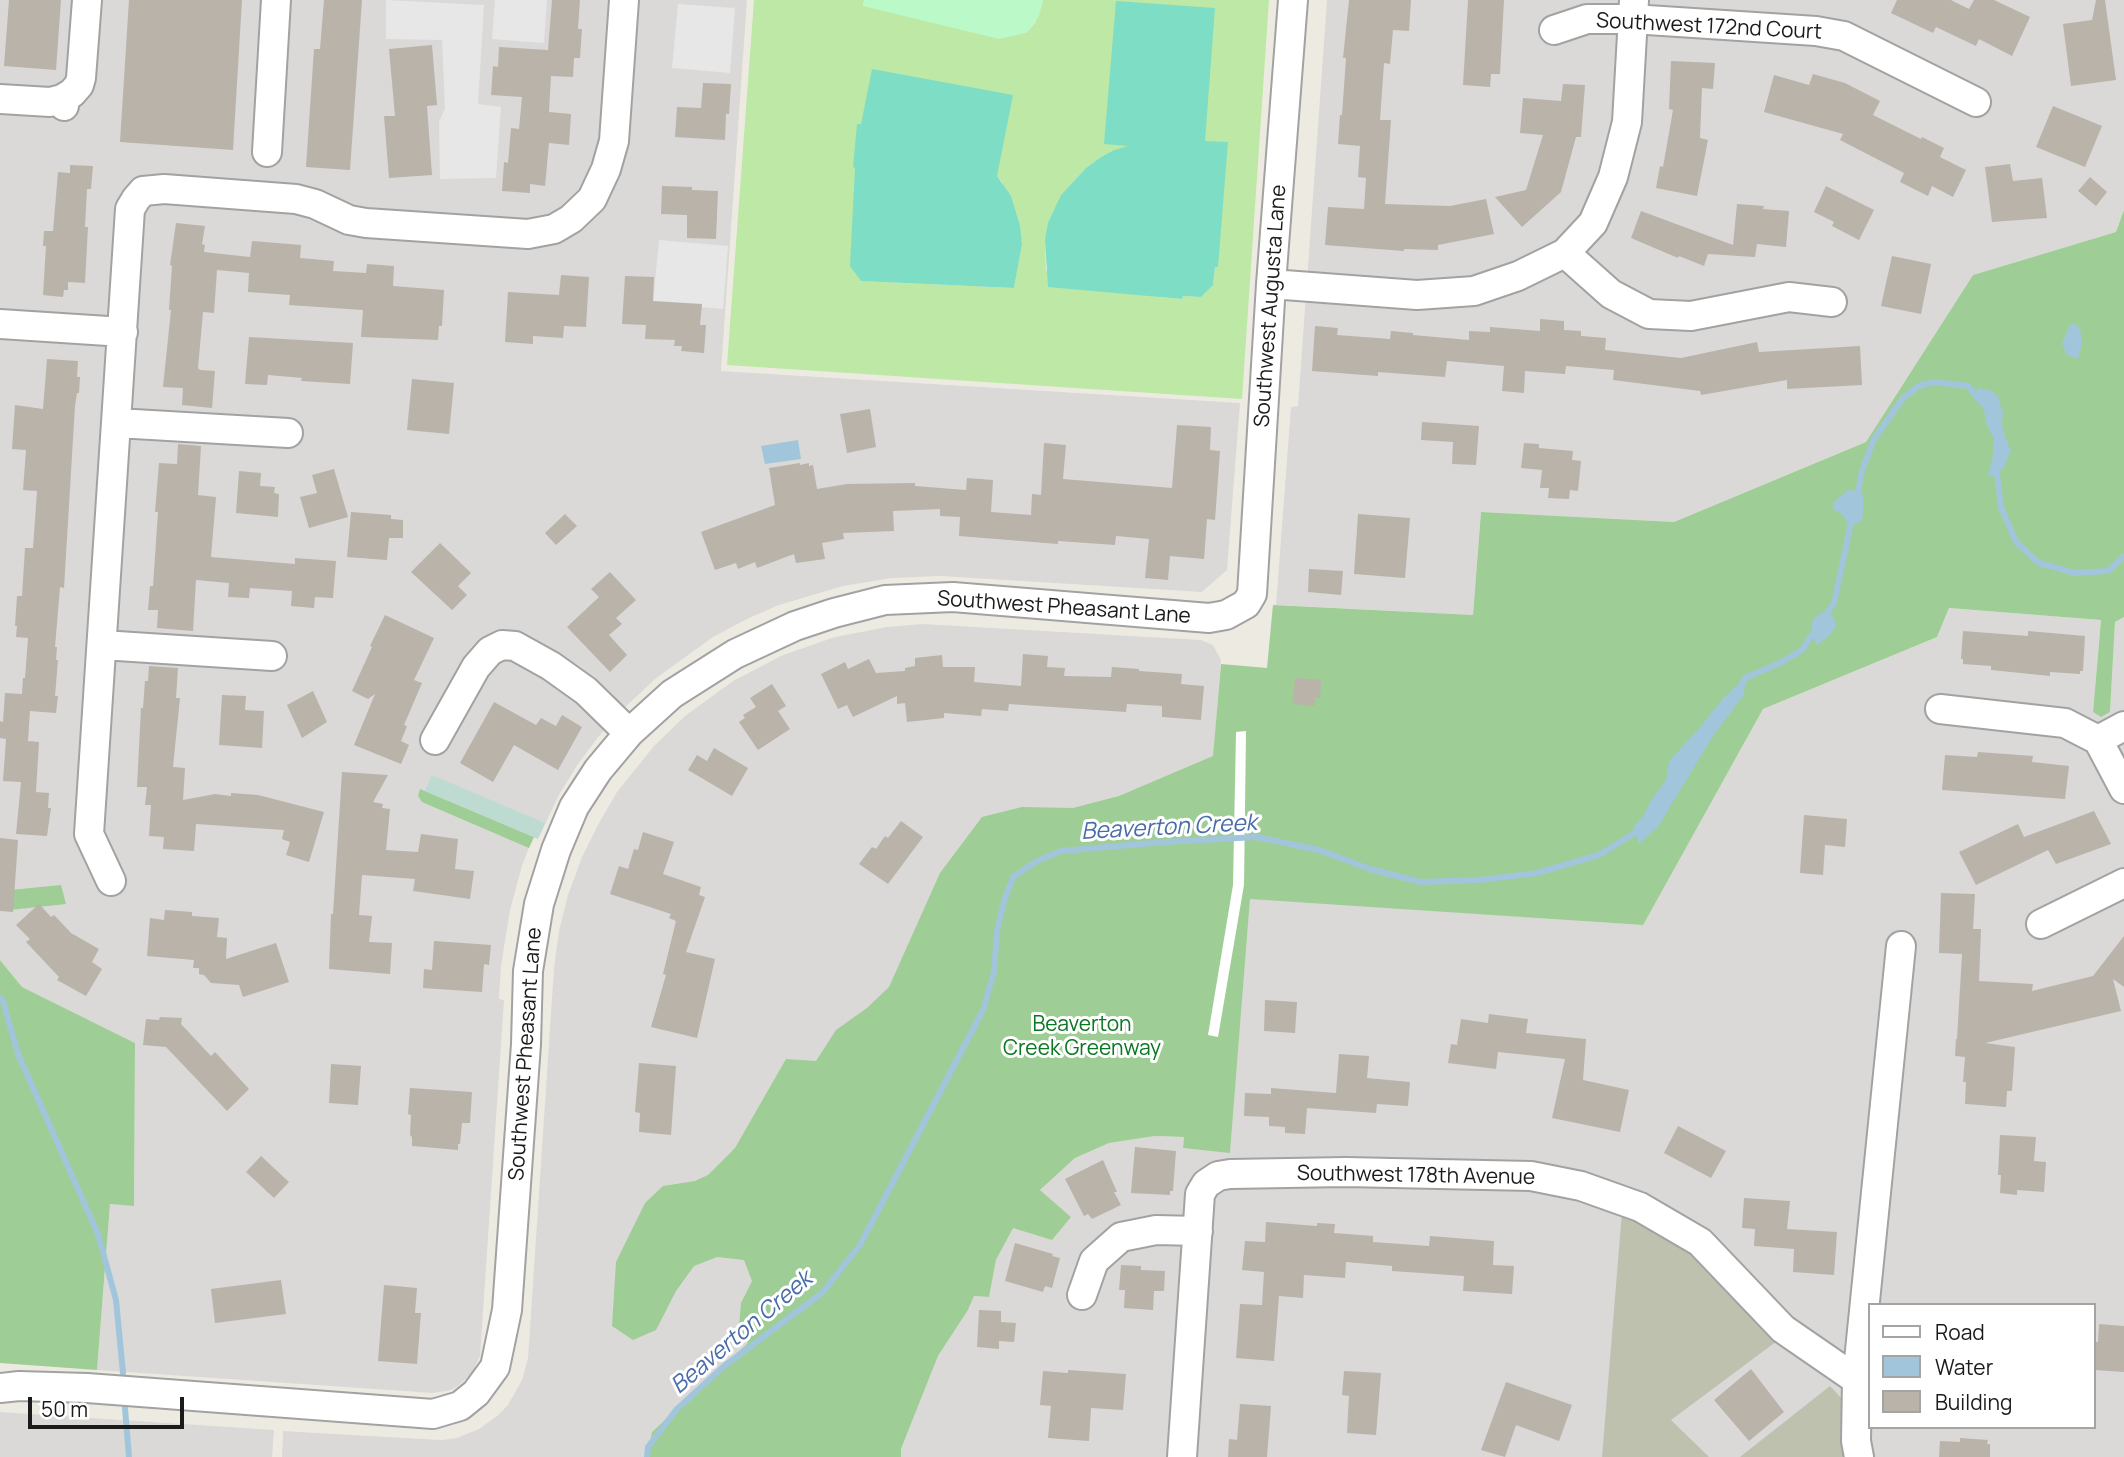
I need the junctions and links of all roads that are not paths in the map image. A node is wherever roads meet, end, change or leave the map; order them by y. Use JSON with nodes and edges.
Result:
{"nodes":[{"id":1,"x":87,"y":0,"type":"edge"},
{"id":2,"x":276,"y":0,"type":"edge"},
{"id":3,"x":624,"y":0,"type":"edge"},
{"id":4,"x":1293,"y":0,"type":"edge"},
{"id":5,"x":1633,"y":10,"type":"edge"},
{"id":6,"x":1554,"y":30,"type":"dead end"},
{"id":7,"x":0,"y":99,"type":"edge"},
{"id":8,"x":1976,"y":103,"type":"dead end"},
{"id":9,"x":267,"y":152,"type":"dead end"},
{"id":10,"x":1565,"y":253,"type":"junction"},
{"id":11,"x":1271,"y":284,"type":"junction"},
{"id":12,"x":1832,"y":302,"type":"dead end"},
{"id":13,"x":0,"y":324,"type":"edge"},
{"id":14,"x":123,"y":332,"type":"junction"},
{"id":15,"x":117,"y":423,"type":"junction"},
{"id":16,"x":288,"y":433,"type":"dead end"},
{"id":17,"x":1240,"y":608,"type":"joint"},
{"id":18,"x":102,"y":645,"type":"junction"},
{"id":19,"x":272,"y":656,"type":"dead end"},
{"id":20,"x":1940,"y":709,"type":"dead end"},
{"id":21,"x":2124,"y":726,"type":"edge"},
{"id":22,"x":629,"y":733,"type":"junction"},
{"id":23,"x":435,"y":740,"type":"dead end"},
{"id":24,"x":2098,"y":740,"type":"junction"},
{"id":25,"x":2124,"y":789,"type":"edge"},
{"id":26,"x":111,"y":881,"type":"dead end"},
{"id":27,"x":2124,"y":883,"type":"edge"},
{"id":28,"x":2041,"y":924,"type":"dead end"},
{"id":29,"x":1901,"y":946,"type":"dead end"},
{"id":30,"x":1198,"y":1231,"type":"junction"},
{"id":31,"x":1082,"y":1294,"type":"dead end"},
{"id":32,"x":1857,"y":1380,"type":"junction"},
{"id":33,"x":0,"y":1388,"type":"edge"},
{"id":34,"x":1182,"y":1457,"type":"edge"},
{"id":35,"x":1859,"y":1457,"type":"edge"}],
"edges":[{"from":1,"to":7,"type":"street"},
{"from":2,"to":9,"type":"street"},
{"from":3,"to":14,"type":"street"},
{"from":4,"to":11,"type":"street","name":"Southwest Augusta Lane"},
{"from":5,"to":6,"type":"street","name":"Southwest 172nd Court"},
{"from":5,"to":8,"type":"street","name":"Southwest 172nd Court"},
{"from":5,"to":10,"type":"street"},
{"from":10,"to":11,"type":"street"},
{"from":10,"to":12,"type":"street"},
{"from":11,"to":17,"type":"street","name":"Southwest Augusta Lane"},
{"from":13,"to":14,"type":"street"},
{"from":14,"to":15,"type":"street"},
{"from":15,"to":16,"type":"street"},
{"from":15,"to":18,"type":"street"},
{"from":17,"to":22,"type":"street","name":"Southwest Pheasant Lane"},
{"from":18,"to":19,"type":"street"},
{"from":18,"to":26,"type":"street"},
{"from":20,"to":24,"type":"street"},
{"from":21,"to":24,"type":"street"},
{"from":22,"to":23,"type":"street"},
{"from":22,"to":33,"type":"street","name":"Southwest Pheasant Lane"},
{"from":24,"to":25,"type":"street"},
{"from":27,"to":28,"type":"street"},
{"from":29,"to":32,"type":"street"},
{"from":30,"to":31,"type":"street"},
{"from":30,"to":32,"type":"street","name":"Southwest 178th Avenue"},
{"from":30,"to":34,"type":"street"},
{"from":32,"to":35,"type":"street"}]}
